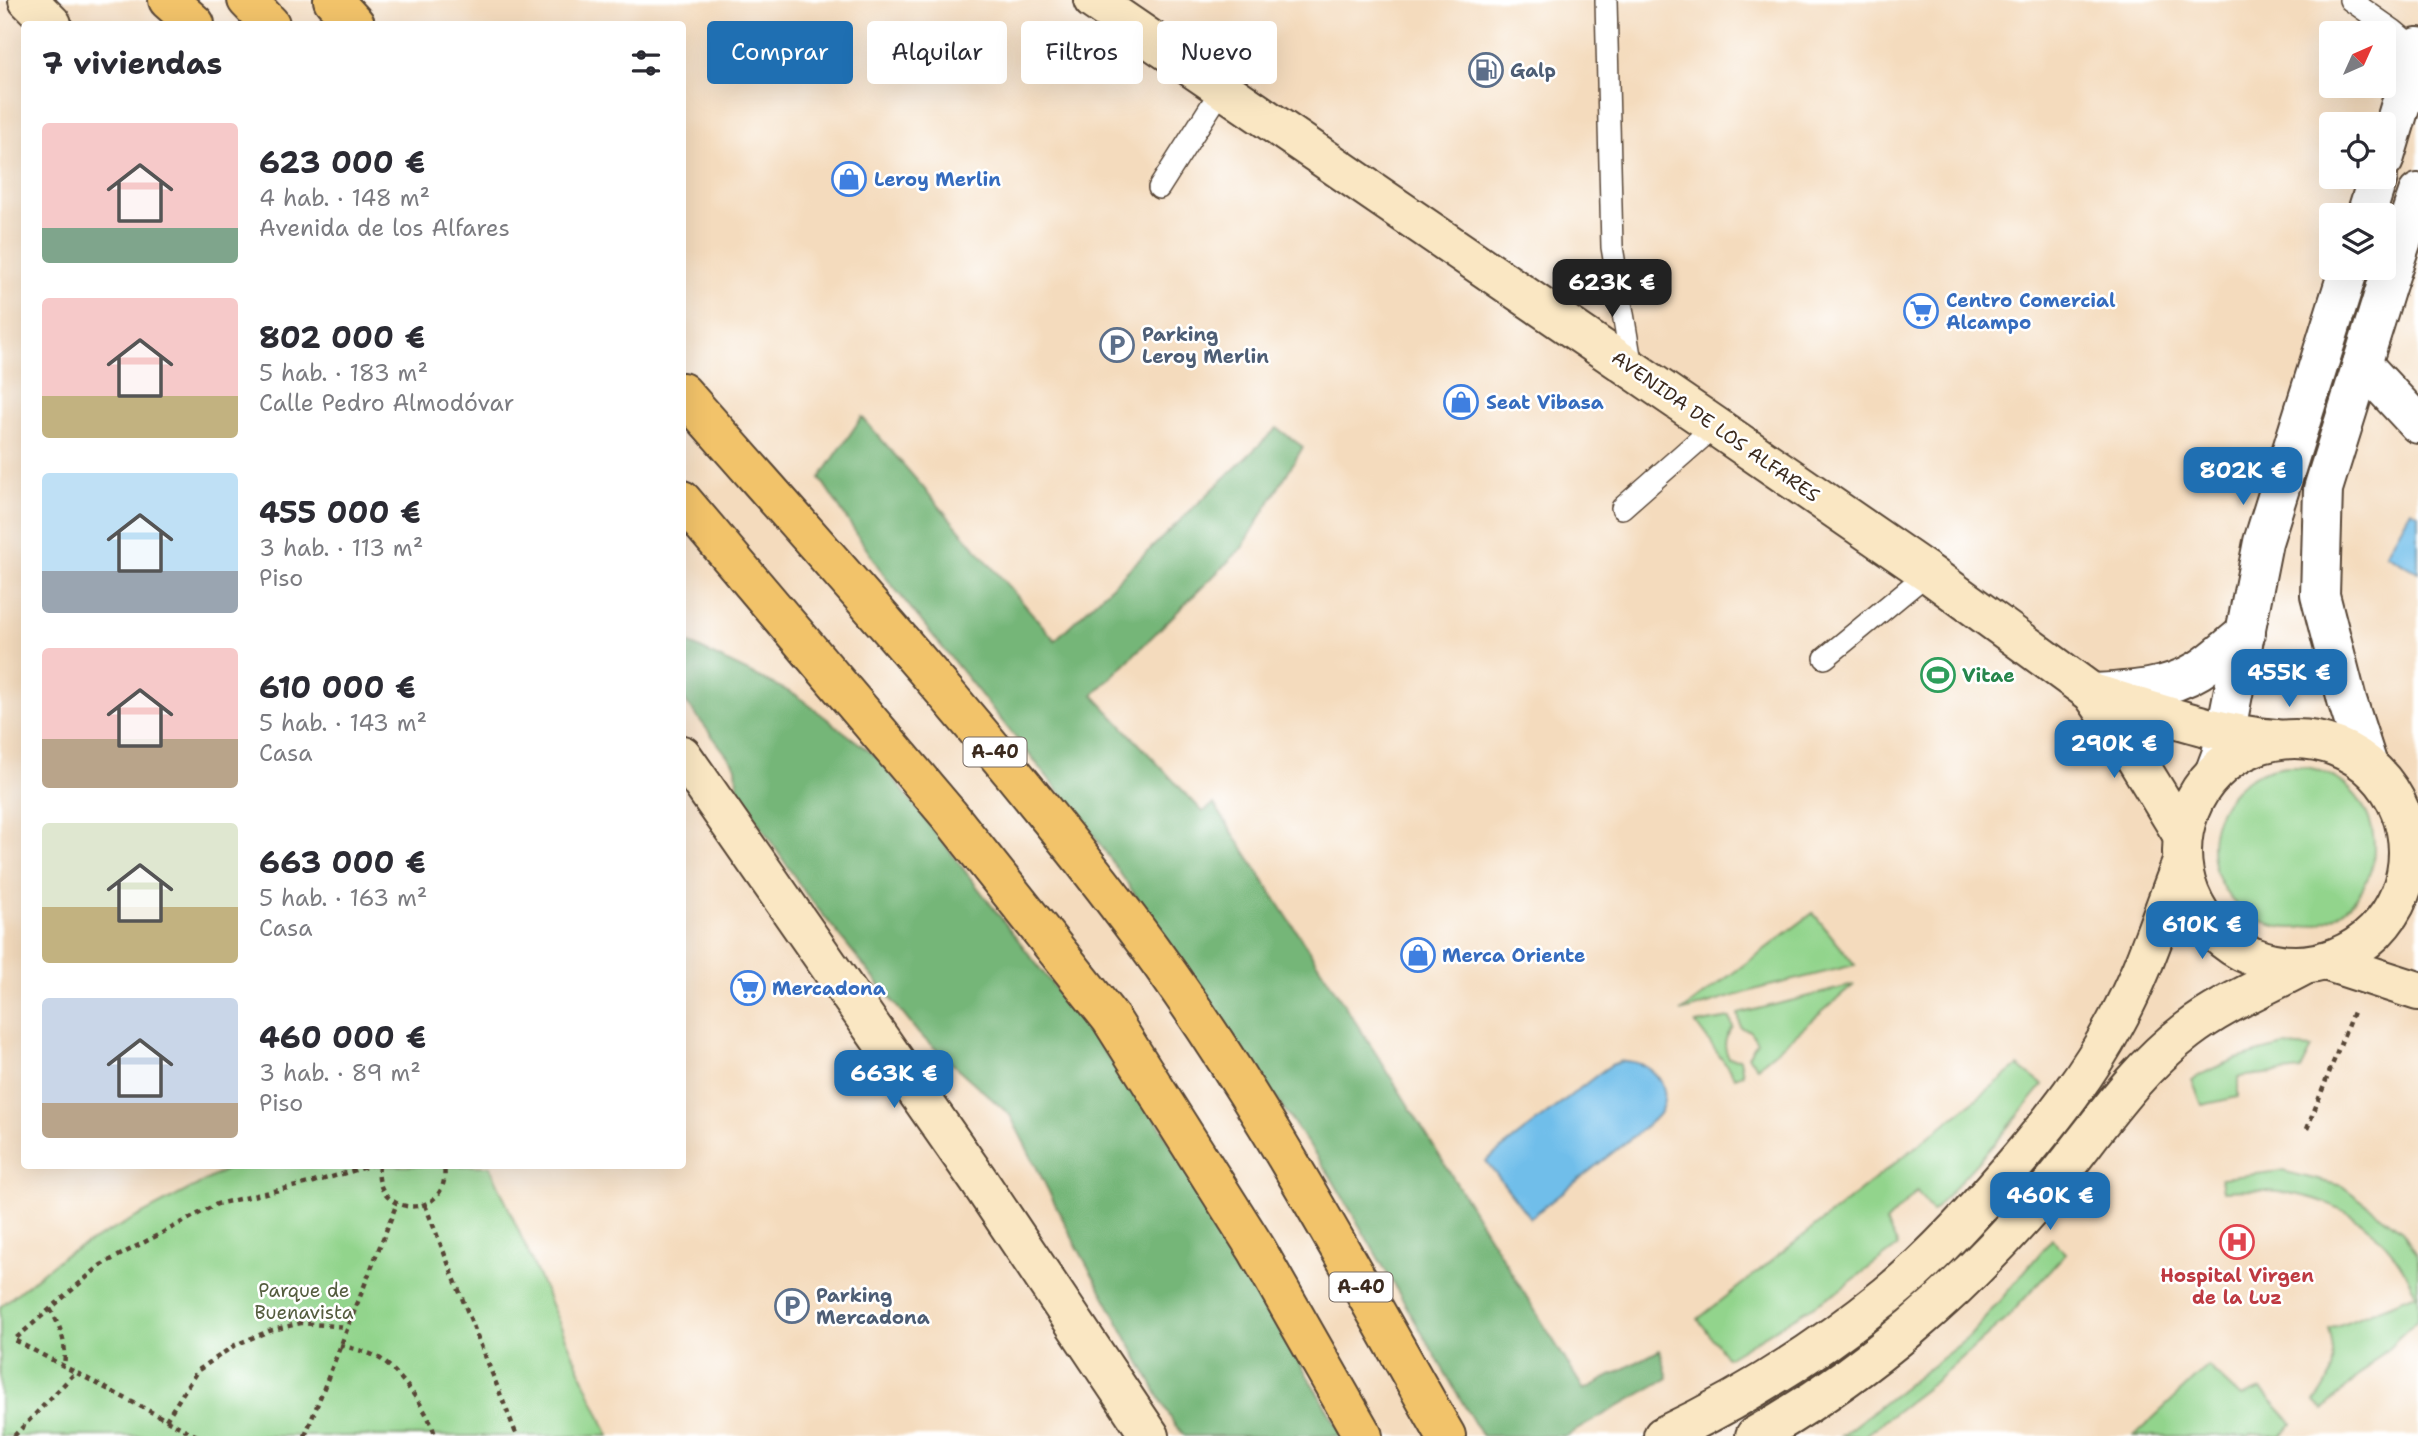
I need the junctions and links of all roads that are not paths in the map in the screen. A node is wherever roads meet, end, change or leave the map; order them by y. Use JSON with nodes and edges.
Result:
{"nodes":[{"id":1,"x":28,"y":0,"type":"edge"},
{"id":2,"x":168,"y":0,"type":"edge"},
{"id":3,"x":247,"y":0,"type":"edge"},
{"id":4,"x":333,"y":0,"type":"edge"},
{"id":5,"x":349,"y":0,"type":"edge"},
{"id":6,"x":1093,"y":0,"type":"edge"},
{"id":7,"x":1606,"y":0,"type":"edge"},
{"id":8,"x":2350,"y":0,"type":"edge"},
{"id":9,"x":49,"y":21,"type":"edge"},
{"id":10,"x":192,"y":21,"type":"edge"},
{"id":11,"x":267,"y":21,"type":"edge"},
{"id":12,"x":352,"y":21,"type":"edge"},
{"id":13,"x":366,"y":21,"type":"edge"},
{"id":14,"x":2418,"y":49,"type":"edge"},
{"id":15,"x":1222,"y":89,"type":"junction"},
{"id":16,"x":2396,"y":121,"type":"edge"},
{"id":17,"x":1159,"y":188,"type":"dead end"},
{"id":18,"x":2418,"y":193,"type":"edge"},
{"id":19,"x":2345,"y":280,"type":"edge"},
{"id":20,"x":2362,"y":364,"type":"junction"},
{"id":21,"x":1632,"y":368,"type":"junction"},
{"id":22,"x":686,"y":397,"type":"edge"},
{"id":23,"x":2418,"y":424,"type":"edge"},
{"id":24,"x":1715,"y":425,"type":"junction"},
{"id":25,"x":686,"y":505,"type":"edge"},
{"id":26,"x":1622,"y":508,"type":"dead end"},
{"id":27,"x":686,"y":511,"type":"edge"},
{"id":28,"x":722,"y":546,"type":"junction"},
{"id":29,"x":1928,"y":573,"type":"junction"},
{"id":30,"x":2246,"y":633,"type":"junction"},
{"id":31,"x":1825,"y":658,"type":"dead end"},
{"id":32,"x":2092,"y":693,"type":"junction"},
{"id":33,"x":2226,"y":732,"type":"junction"},
{"id":34,"x":2278,"y":739,"type":"junction"},
{"id":35,"x":686,"y":761,"type":"edge"},
{"id":36,"x":2368,"y":765,"type":"junction"},
{"id":37,"x":2215,"y":771,"type":"junction"},
{"id":38,"x":2182,"y":849,"type":"junction"},
{"id":39,"x":2413,"y":859,"type":"edge"},
{"id":40,"x":2314,"y":964,"type":"junction"},
{"id":41,"x":2418,"y":991,"type":"edge"},
{"id":42,"x":1150,"y":1436,"type":"edge"},
{"id":43,"x":1363,"y":1436,"type":"edge"},
{"id":44,"x":1446,"y":1436,"type":"edge"},
{"id":45,"x":1662,"y":1436,"type":"edge"},
{"id":46,"x":1755,"y":1436,"type":"edge"}],
"edges":[{"from":1,"to":9,"type":"main road"},
{"from":2,"to":10,"type":"highway"},
{"from":3,"to":11,"type":"highway"},
{"from":4,"to":12,"type":"highway"},
{"from":5,"to":13,"type":"highway"},
{"from":6,"to":15,"type":"main road","name":"AVENIDA DE LOS ALFARES"},
{"from":7,"to":21,"type":"lane"},
{"from":8,"to":14,"type":"lane"},
{"from":14,"to":16,"type":"street"},
{"from":15,"to":17,"type":"lane"},
{"from":15,"to":21,"type":"main road","name":"AVENIDA DE LOS ALFARES"},
{"from":18,"to":20,"type":"street"},
{"from":19,"to":30,"type":"street"},
{"from":20,"to":23,"type":"street"},
{"from":20,"to":36,"type":"street"},
{"from":21,"to":24,"type":"main road","name":"AVENIDA DE LOS ALFARES"},
{"from":22,"to":44,"type":"highway","number":"A-40"},
{"from":24,"to":26,"type":"lane"},
{"from":24,"to":29,"type":"main road","name":"AVENIDA DE LOS ALFARES"},
{"from":25,"to":28,"type":"highway"},
{"from":27,"to":28,"type":"highway"},
{"from":28,"to":43,"type":"highway"},
{"from":29,"to":31,"type":"lane"},
{"from":29,"to":32,"type":"main road","name":"AVENIDA DE LOS ALFARES"},
{"from":30,"to":32,"type":"street"},
{"from":30,"to":33,"type":"street"},
{"from":32,"to":33,"type":"main road"},
{"from":32,"to":38,"type":"main road"},
{"from":33,"to":34,"type":"main road"},
{"from":33,"to":37,"type":"street"},
{"from":34,"to":36,"type":"main road"},
{"from":34,"to":37,"type":"main road"},
{"from":35,"to":42,"type":"main road"},
{"from":36,"to":39,"type":"main road"},
{"from":37,"to":38,"type":"main road"},
{"from":38,"to":40,"type":"main road"},
{"from":38,"to":45,"type":"main road"},
{"from":39,"to":40,"type":"main road"},
{"from":40,"to":41,"type":"main road"},
{"from":40,"to":46,"type":"main road"}]}
